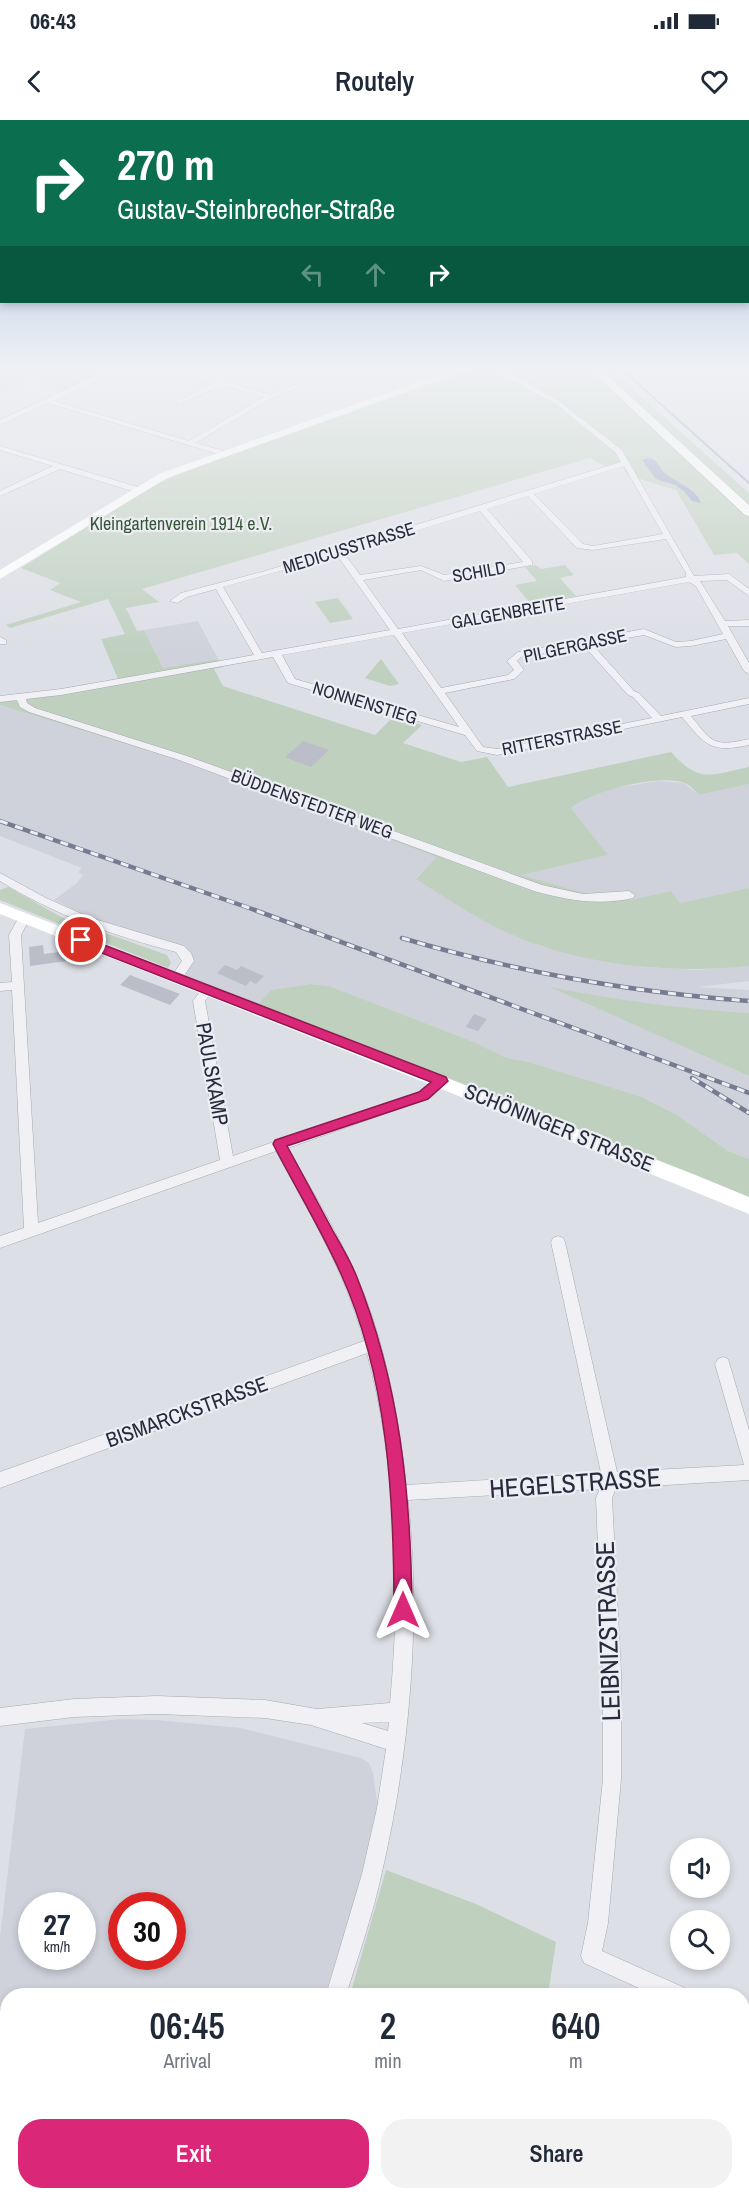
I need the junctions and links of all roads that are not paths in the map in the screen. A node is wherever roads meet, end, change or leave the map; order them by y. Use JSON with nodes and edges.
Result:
{"nodes":[{"id":1,"x":45,"y":462,"type":"edge"},
{"id":2,"x":202,"y":462,"type":"edge"},
{"id":3,"x":695,"y":462,"type":"edge"},
{"id":4,"x":627,"y":463,"type":"joint"},
{"id":5,"x":60,"y":466,"type":"junction"},
{"id":6,"x":138,"y":490,"type":"junction"},
{"id":7,"x":528,"y":492,"type":"junction"},
{"id":8,"x":0,"y":494,"type":"edge"},
{"id":9,"x":480,"y":507,"type":"junction"},
{"id":10,"x":749,"y":512,"type":"edge"},
{"id":11,"x":668,"y":536,"type":"junction"},
{"id":12,"x":339,"y":552,"type":"junction"},
{"id":13,"x":0,"y":575,"type":"edge"},
{"id":14,"x":360,"y":578,"type":"junction"},
{"id":15,"x":690,"y":579,"type":"junction"},
{"id":16,"x":219,"y":587,"type":"junction"},
{"id":17,"x":749,"y":592,"type":"edge"},
{"id":18,"x":174,"y":601,"type":"dead end"},
{"id":19,"x":749,"y":623,"type":"edge"},
{"id":20,"x":723,"y":624,"type":"junction"},
{"id":21,"x":398,"y":632,"type":"junction"},
{"id":22,"x":728,"y":636,"type":"junction"},
{"id":23,"x":586,"y":643,"type":"junction"},
{"id":24,"x":276,"y":653,"type":"junction"},
{"id":25,"x":259,"y":656,"type":"junction"},
{"id":26,"x":749,"y":671,"type":"edge"},
{"id":27,"x":440,"y":691,"type":"junction"},
{"id":28,"x":0,"y":699,"type":"edge"},
{"id":29,"x":21,"y":699,"type":"junction"},
{"id":30,"x":749,"y":701,"type":"edge"},
{"id":31,"x":684,"y":714,"type":"junction"},
{"id":32,"x":658,"y":719,"type":"junction"},
{"id":33,"x":469,"y":733,"type":"junction"},
{"id":34,"x":749,"y":742,"type":"edge"},
{"id":35,"x":0,"y":876,"type":"edge"},
{"id":36,"x":629,"y":895,"type":"dead end"},
{"id":37,"x":0,"y":908,"type":"edge"},
{"id":38,"x":24,"y":918,"type":"junction"},
{"id":39,"x":177,"y":977,"type":"junction"},
{"id":40,"x":18,"y":985,"type":"junction"},
{"id":41,"x":0,"y":987,"type":"edge"},
{"id":42,"x":208,"y":989,"type":"junction"},
{"id":43,"x":441,"y":1081,"type":"junction"},
{"id":44,"x":279,"y":1144,"type":"junction"},
{"id":45,"x":227,"y":1163,"type":"junction"},
{"id":46,"x":746,"y":1206,"type":"edge"},
{"id":47,"x":31,"y":1231,"type":"junction"},
{"id":48,"x":0,"y":1242,"type":"edge"},
{"id":49,"x":558,"y":1242,"type":"dead end"},
{"id":50,"x":373,"y":1344,"type":"junction"},
{"id":51,"x":723,"y":1364,"type":"dead end"},
{"id":52,"x":749,"y":1459,"type":"edge"},
{"id":53,"x":749,"y":1472,"type":"edge"},
{"id":54,"x":0,"y":1479,"type":"edge"},
{"id":55,"x":611,"y":1481,"type":"junction"},
{"id":56,"x":400,"y":1493,"type":"junction"},
{"id":57,"x":398,"y":1712,"type":"junction"},
{"id":58,"x":311,"y":1716,"type":"junction"},
{"id":59,"x":0,"y":1717,"type":"edge"},
{"id":60,"x":394,"y":1743,"type":"junction"},
{"id":61,"x":338,"y":1988,"type":"edge"},
{"id":62,"x":650,"y":1988,"type":"edge"}],
"edges":[{"from":1,"to":5,"type":"street"},
{"from":2,"to":6,"type":"main road"},
{"from":3,"to":10,"type":"main road"},
{"from":4,"to":7,"type":"street","name":"MEDICUSSTRASSE"},
{"from":4,"to":11,"type":"street"},
{"from":5,"to":6,"type":"street"},
{"from":5,"to":8,"type":"street"},
{"from":6,"to":13,"type":"main road"},
{"from":7,"to":9,"type":"street","name":"MEDICUSSTRASSE"},
{"from":7,"to":11,"type":"street"},
{"from":9,"to":12,"type":"street","name":"MEDICUSSTRASSE"},
{"from":9,"to":14,"type":"street","name":"SCHILD"},
{"from":11,"to":15,"type":"street"},
{"from":12,"to":14,"type":"street","name":"RITTERSTRASSE"},
{"from":12,"to":16,"type":"street","name":"MEDICUSSTRASSE"},
{"from":14,"to":21,"type":"street","name":"RITTERSTRASSE"},
{"from":15,"to":17,"type":"street","name":"GALGENBREITE"},
{"from":15,"to":20,"type":"street"},
{"from":15,"to":21,"type":"street","name":"GALGENBREITE"},
{"from":16,"to":18,"type":"street","name":"MEDICUSSTRASSE"},
{"from":16,"to":25,"type":"street"},
{"from":19,"to":20,"type":"street"},
{"from":20,"to":22,"type":"street"},
{"from":21,"to":24,"type":"street","name":"GALGENBREITE"},
{"from":21,"to":27,"type":"street","name":"RITTERSTRASSE"},
{"from":22,"to":23,"type":"street","name":"PILGERGASSE"},
{"from":22,"to":26,"type":"street"},
{"from":23,"to":27,"type":"street","name":"PILGERGASSE"},
{"from":23,"to":32,"type":"street"},
{"from":24,"to":25,"type":"street","name":"GALGENBREITE"},
{"from":24,"to":33,"type":"street","name":"NONNENSTIEG"},
{"from":25,"to":29,"type":"street","name":"GALGENBREITE"},
{"from":27,"to":33,"type":"street","name":"RITTERSTRASSE"},
{"from":28,"to":29,"type":"street"},
{"from":29,"to":36,"type":"street","name":"BÜDDENSTEDTER WEG"},
{"from":30,"to":31,"type":"street","name":"RITTERSTRASSE"},
{"from":31,"to":32,"type":"street","name":"RITTERSTRASSE"},
{"from":31,"to":34,"type":"street"},
{"from":32,"to":33,"type":"street","name":"RITTERSTRASSE"},
{"from":35,"to":39,"type":"street"},
{"from":37,"to":38,"type":"main road","name":"SCHÖNINGER STRASSE"},
{"from":38,"to":39,"type":"main road","name":"SCHÖNINGER STRASSE"},
{"from":38,"to":40,"type":"street"},
{"from":39,"to":42,"type":"main road","name":"SCHÖNINGER STRASSE"},
{"from":40,"to":41,"type":"street"},
{"from":40,"to":47,"type":"street"},
{"from":42,"to":43,"type":"main road","name":"SCHÖNINGER STRASSE"},
{"from":42,"to":45,"type":"street","name":"PAULSKAMP"},
{"from":43,"to":44,"type":"street"},
{"from":43,"to":46,"type":"main road","name":"SCHÖNINGER STRASSE"},
{"from":44,"to":45,"type":"street"},
{"from":44,"to":50,"type":"street"},
{"from":45,"to":47,"type":"street"},
{"from":47,"to":48,"type":"street"},
{"from":49,"to":55,"type":"street","name":"LEIBNIZSTRASSE"},
{"from":50,"to":54,"type":"street","name":"BISMARCKSTRASSE"},
{"from":50,"to":56,"type":"street"},
{"from":51,"to":52,"type":"street"},
{"from":53,"to":55,"type":"street","name":"HEGELSTRASSE"},
{"from":55,"to":56,"type":"street","name":"HEGELSTRASSE"},
{"from":55,"to":62,"type":"street","name":"LEIBNIZSTRASSE"},
{"from":56,"to":57,"type":"street"},
{"from":57,"to":58,"type":"street"},
{"from":57,"to":60,"type":"street"},
{"from":58,"to":59,"type":"street"},
{"from":58,"to":60,"type":"street"},
{"from":60,"to":61,"type":"street"}]}
